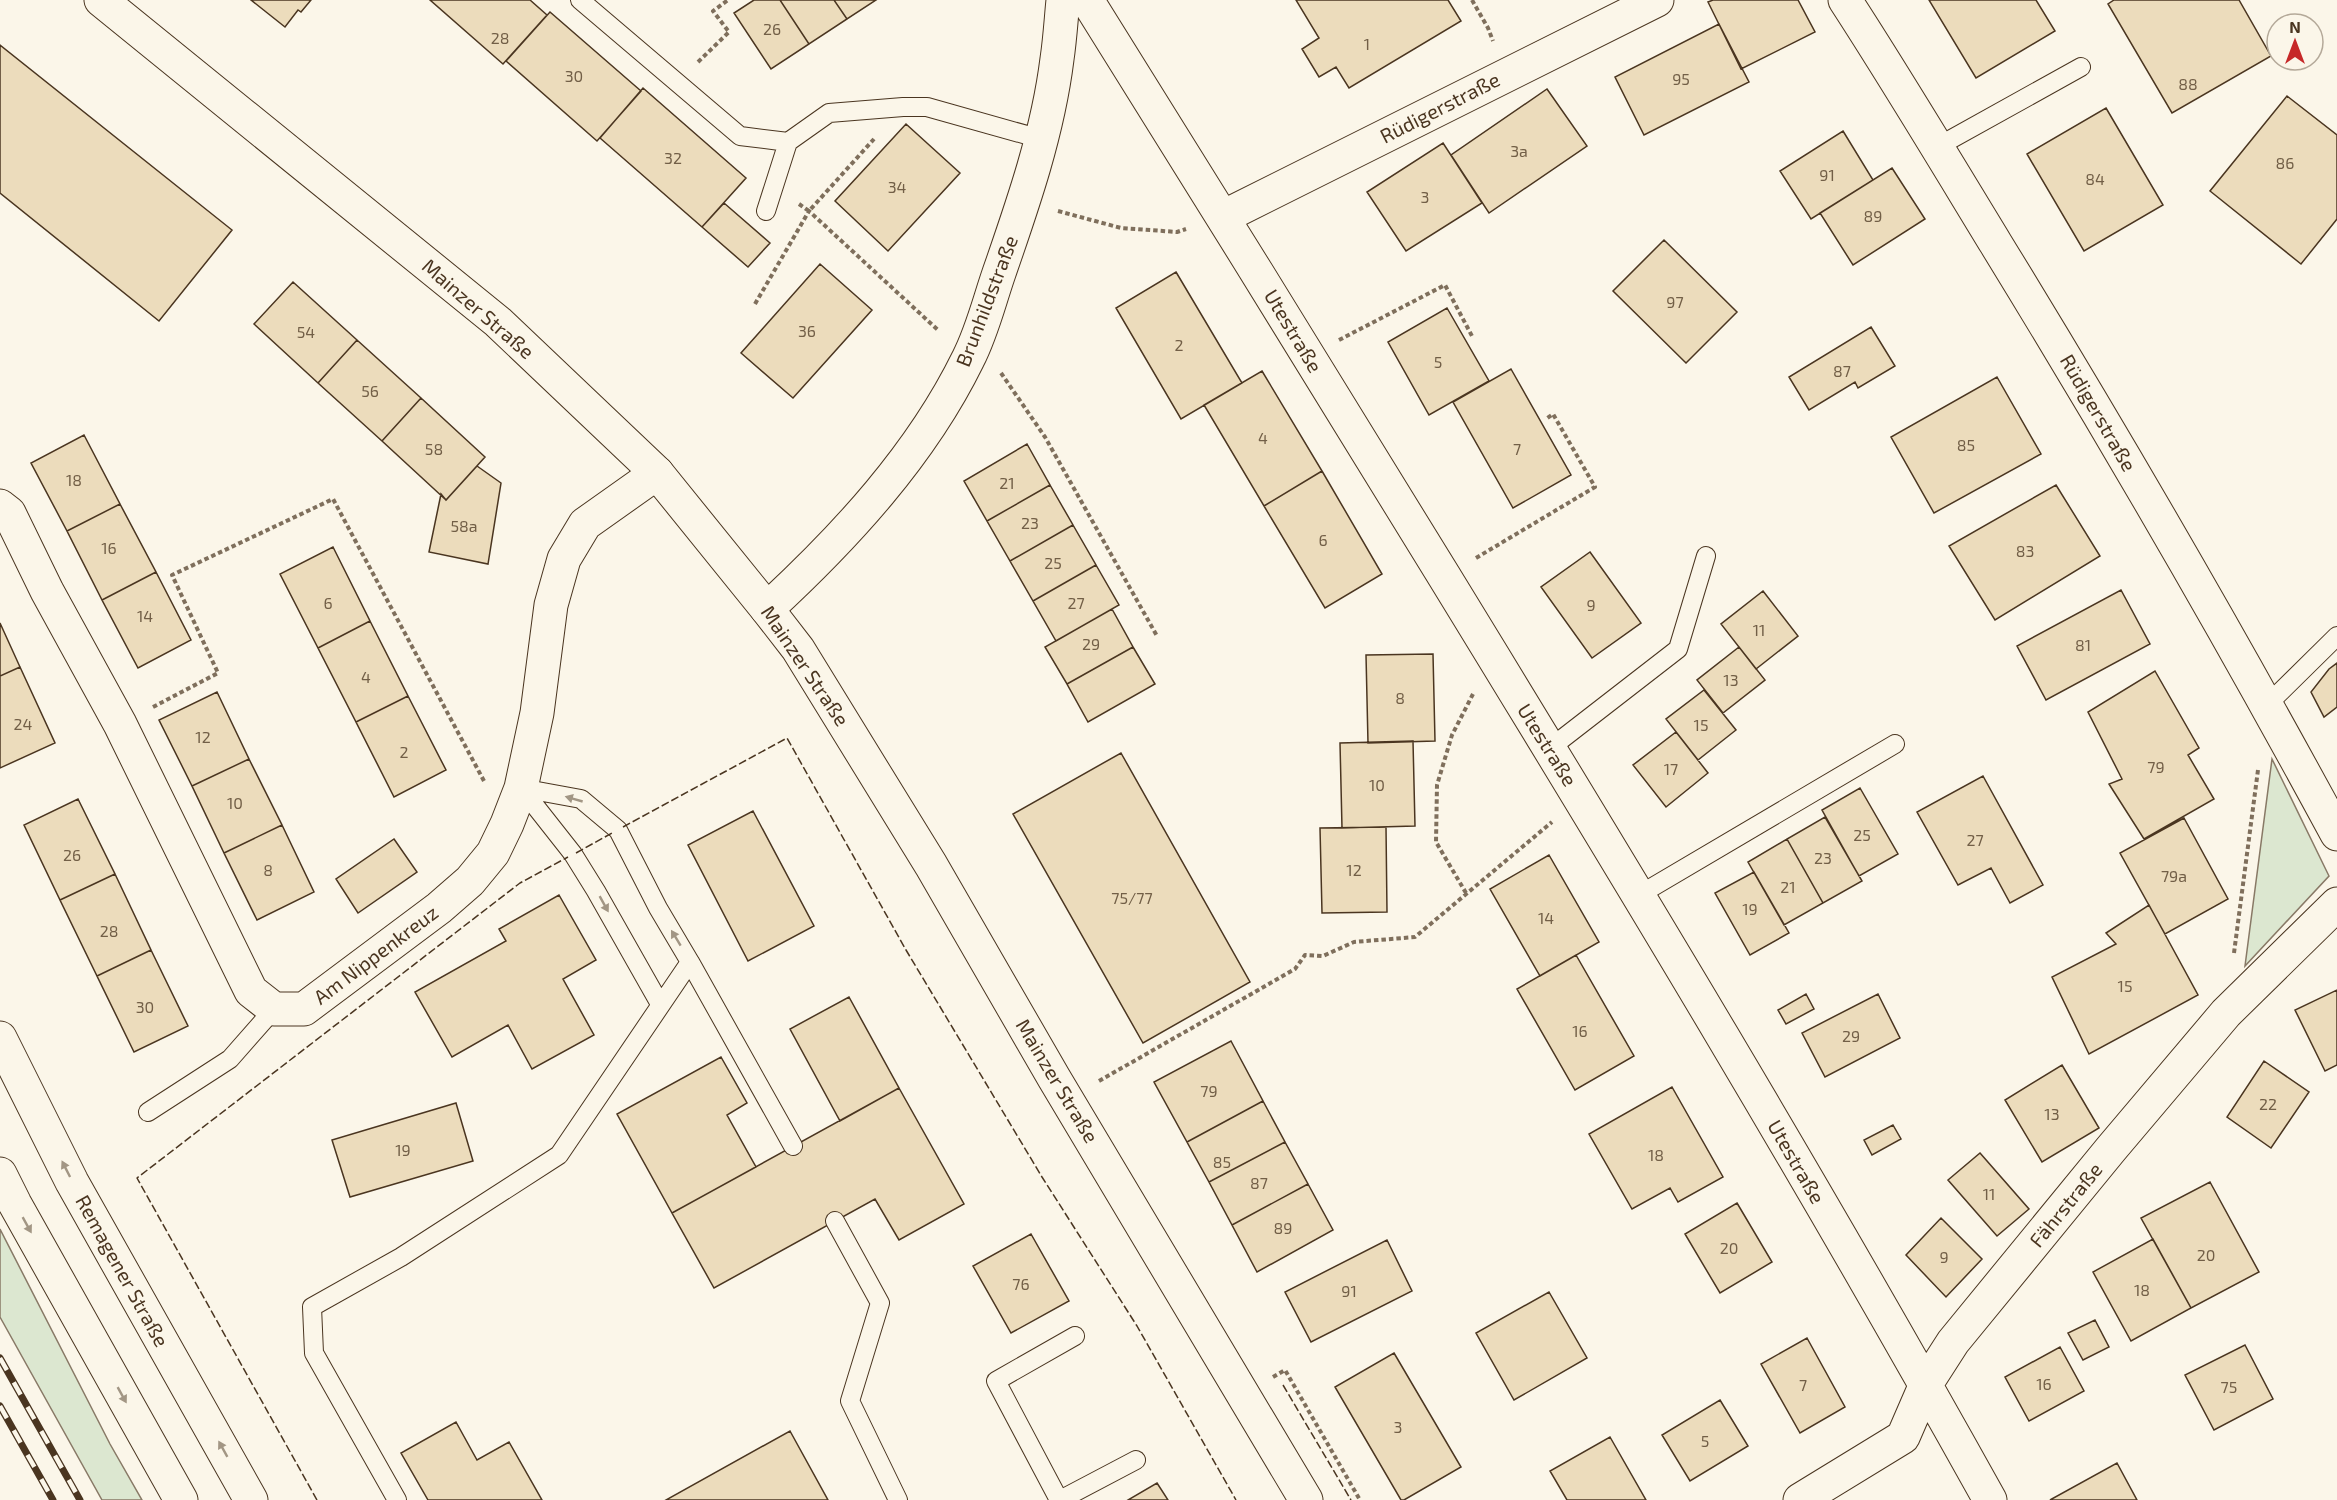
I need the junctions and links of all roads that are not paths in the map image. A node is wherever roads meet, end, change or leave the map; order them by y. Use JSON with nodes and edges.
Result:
{"nodes":[{"id":1,"x":101,"y":0,"type":"edge"},
{"id":2,"x":580,"y":0,"type":"edge"},
{"id":3,"x":1063,"y":0,"type":"edge"},
{"id":4,"x":1088,"y":0,"type":"edge"},
{"id":5,"x":1657,"y":0,"type":"edge"},
{"id":6,"x":1845,"y":0,"type":"edge"},
{"id":7,"x":2081,"y":67,"type":"dead end"},
{"id":8,"x":1041,"y":139,"type":"junction"},
{"id":9,"x":788,"y":142,"type":"junction"},
{"id":10,"x":1937,"y":147,"type":"junction"},
{"id":11,"x":766,"y":211,"type":"dead end"},
{"id":12,"x":1223,"y":216,"type":"junction"},
{"id":13,"x":657,"y":473,"type":"junction"},
{"id":14,"x":0,"y":506,"type":"edge"},
{"id":15,"x":1706,"y":556,"type":"dead end"},
{"id":16,"x":767,"y":609,"type":"junction"},
{"id":17,"x":2337,"y":636,"type":"edge"},
{"id":18,"x":2267,"y":705,"type":"junction"},
{"id":19,"x":1895,"y":744,"type":"dead end"},
{"id":20,"x":1549,"y":749,"type":"junction"},
{"id":21,"x":521,"y":788,"type":"junction"},
{"id":22,"x":2337,"y":834,"type":"edge"},
{"id":23,"x":1639,"y":895,"type":"junction"},
{"id":24,"x":2337,"y":904,"type":"edge"},
{"id":25,"x":690,"y":962,"type":"junction"},
{"id":26,"x":660,"y":1004,"type":"junction"},
{"id":27,"x":274,"y":1009,"type":"junction"},
{"id":28,"x":0,"y":1038,"type":"edge"},
{"id":29,"x":148,"y":1112,"type":"dead end"},
{"id":30,"x":793,"y":1146,"type":"dead end"},
{"id":31,"x":0,"y":1173,"type":"edge"},
{"id":32,"x":835,"y":1221,"type":"dead end"},
{"id":33,"x":1075,"y":1336,"type":"dead end"},
{"id":34,"x":1926,"y":1384,"type":"junction"},
{"id":35,"x":1136,"y":1460,"type":"dead end"},
{"id":36,"x":181,"y":1500,"type":"edge"},
{"id":37,"x":251,"y":1500,"type":"edge"},
{"id":38,"x":397,"y":1500,"type":"edge"},
{"id":39,"x":898,"y":1500,"type":"edge"},
{"id":40,"x":1059,"y":1500,"type":"edge"},
{"id":41,"x":1306,"y":1500,"type":"edge"},
{"id":42,"x":1800,"y":1500,"type":"edge"},
{"id":43,"x":1990,"y":1500,"type":"edge"}],
"edges":[{"from":1,"to":13,"type":"street","name":"Mainzer Straße"},
{"from":2,"to":9,"type":"lane"},
{"from":3,"to":8,"type":"street","name":"Brunhildstraße"},
{"from":4,"to":12,"type":"street","name":"Utestraße"},
{"from":5,"to":12,"type":"street","name":"Rüdigerstraße"},
{"from":6,"to":10,"type":"street","name":"Rüdigerstraße"},
{"from":7,"to":10,"type":"lane"},
{"from":8,"to":9,"type":"lane"},
{"from":8,"to":16,"type":"street","name":"Brunhildstraße"},
{"from":9,"to":11,"type":"lane"},
{"from":10,"to":18,"type":"street","name":"Rüdigerstraße"},
{"from":12,"to":20,"type":"street","name":"Utestraße"},
{"from":13,"to":16,"type":"street","name":"Mainzer Straße"},
{"from":13,"to":21,"type":"street","name":"Am Nippenkreuz"},
{"from":14,"to":27,"type":"street"},
{"from":15,"to":20,"type":"lane"},
{"from":16,"to":41,"type":"street","name":"Mainzer Straße"},
{"from":17,"to":18,"type":"lane"},
{"from":18,"to":22,"type":"street","name":"Rüdigerstraße"},
{"from":19,"to":23,"type":"lane"},
{"from":20,"to":23,"type":"street","name":"Utestraße"},
{"from":25,"to":21,"type":"lane","one_way":true},
{"from":21,"to":26,"type":"lane","one_way":true},
{"from":21,"to":27,"type":"street","name":"Am Nippenkreuz"},
{"from":23,"to":34,"type":"street","name":"Utestraße"},
{"from":24,"to":34,"type":"street","name":"Fährstraße"},
{"from":25,"to":26,"type":"lane"},
{"from":25,"to":30,"type":"lane"},
{"from":26,"to":38,"type":"lane"},
{"from":27,"to":29,"type":"lane"},
{"from":37,"to":28,"type":"street","name":"Remagener Straße","one_way":true},
{"from":31,"to":36,"type":"street","one_way":true},
{"from":32,"to":39,"type":"lane"},
{"from":33,"to":40,"type":"lane"},
{"from":34,"to":42,"type":"street","name":"Fährstraße"},
{"from":34,"to":43,"type":"street","name":"Utestraße"},
{"from":35,"to":40,"type":"lane"}]}
